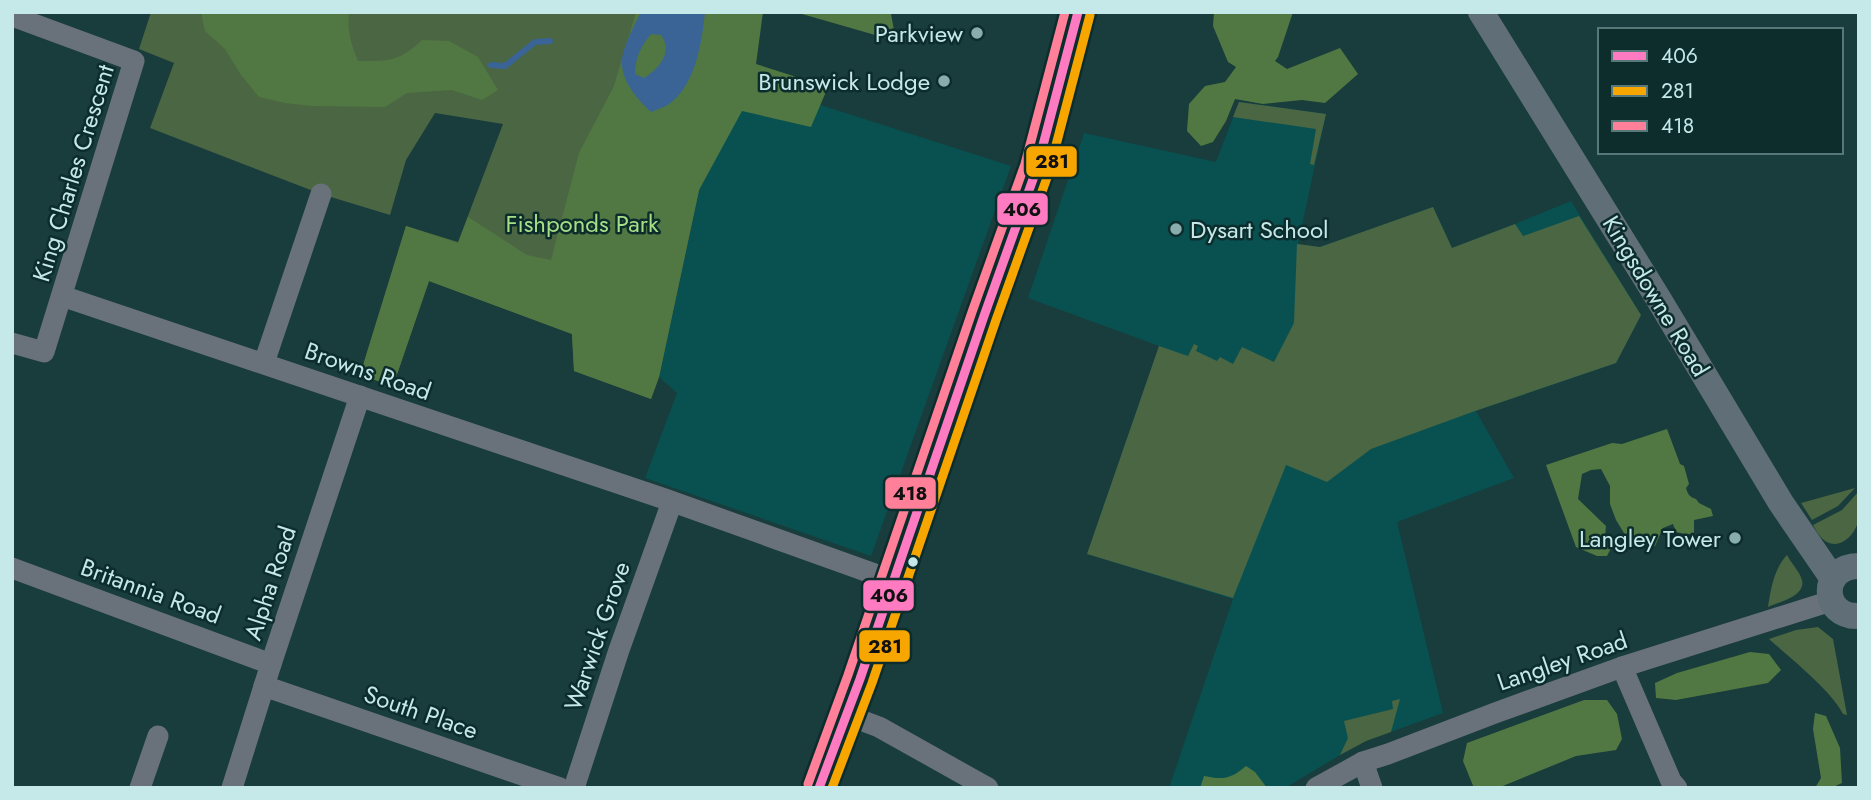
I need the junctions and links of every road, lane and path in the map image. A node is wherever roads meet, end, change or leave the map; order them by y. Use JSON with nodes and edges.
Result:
{"nodes":[{"id":1,"x":1078,"y":12,"type":"edge"},
{"id":2,"x":1481,"y":12,"type":"edge"},
{"id":3,"x":12,"y":16,"type":"edge"},
{"id":4,"x":321,"y":194,"type":"dead end"},
{"id":5,"x":62,"y":296,"type":"junction"},
{"id":6,"x":12,"y":343,"type":"edge"},
{"id":7,"x":264,"y":363,"type":"junction"},
{"id":8,"x":360,"y":396,"type":"junction"},
{"id":9,"x":672,"y":502,"type":"junction"},
{"id":10,"x":1859,"y":566,"type":"edge"},
{"id":11,"x":12,"y":568,"type":"edge"},
{"id":12,"x":894,"y":581,"type":"junction"},
{"id":13,"x":1832,"y":590,"type":"junction"},
{"id":14,"x":1858,"y":624,"type":"edge"},
{"id":15,"x":271,"y":664,"type":"junction"},
{"id":16,"x":1622,"y":667,"type":"junction"},
{"id":17,"x":264,"y":686,"type":"junction"},
{"id":18,"x":847,"y":715,"type":"junction"},
{"id":19,"x":158,"y":736,"type":"dead end"},
{"id":20,"x":1363,"y":762,"type":"junction"},
{"id":21,"x":140,"y":788,"type":"edge"},
{"id":22,"x":232,"y":788,"type":"edge"},
{"id":23,"x":560,"y":788,"type":"edge"},
{"id":24,"x":574,"y":788,"type":"edge"},
{"id":25,"x":820,"y":788,"type":"edge"},
{"id":26,"x":988,"y":788,"type":"edge"},
{"id":27,"x":1316,"y":788,"type":"edge"},
{"id":28,"x":1372,"y":788,"type":"edge"},
{"id":29,"x":1677,"y":788,"type":"edge"}],
"edges":[{"from":1,"to":12,"type":"main road"},
{"from":2,"to":13,"type":"main road","name":"Kingsdowne Road"},
{"from":3,"to":5,"type":"street","name":"King Charles Crescent"},
{"from":4,"to":7,"type":"street"},
{"from":5,"to":6,"type":"street","name":"King Charles Crescent"},
{"from":5,"to":7,"type":"street","name":"Browns Road"},
{"from":7,"to":8,"type":"street","name":"Browns Road"},
{"from":8,"to":9,"type":"street","name":"Browns Road"},
{"from":8,"to":15,"type":"street","name":"Alpha Road"},
{"from":9,"to":12,"type":"street","name":"Browns Road"},
{"from":9,"to":24,"type":"street","name":"Warwick Grove"},
{"from":10,"to":13,"type":"main road"},
{"from":11,"to":15,"type":"street","name":"Britannia Road"},
{"from":12,"to":18,"type":"main road"},
{"from":13,"to":14,"type":"main road"},
{"from":13,"to":16,"type":"street","name":"Langley Road"},
{"from":15,"to":17,"type":"street","name":"Alpha Road"},
{"from":16,"to":20,"type":"street","name":"Langley Road"},
{"from":16,"to":29,"type":"street"},
{"from":17,"to":22,"type":"street","name":"Alpha Road"},
{"from":17,"to":23,"type":"street","name":"South Place"},
{"from":18,"to":25,"type":"main road"},
{"from":18,"to":26,"type":"street"},
{"from":19,"to":21,"type":"street"},
{"from":20,"to":27,"type":"street","name":"Langley Road"},
{"from":20,"to":28,"type":"street"}]}
